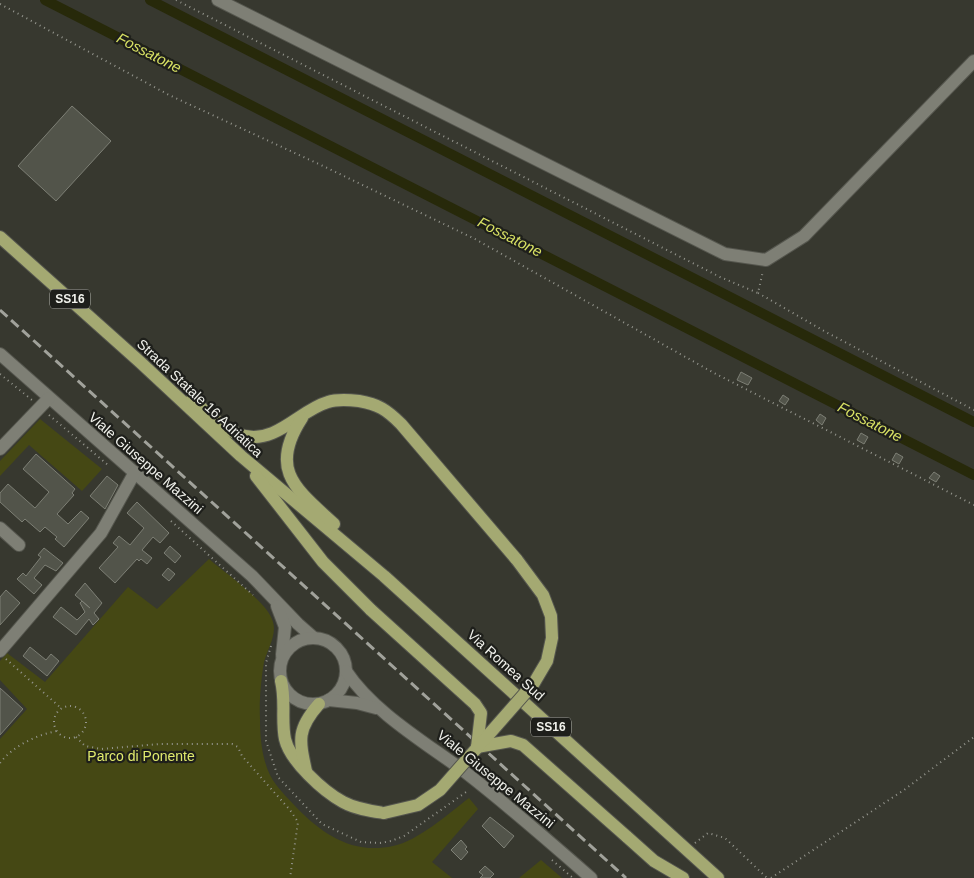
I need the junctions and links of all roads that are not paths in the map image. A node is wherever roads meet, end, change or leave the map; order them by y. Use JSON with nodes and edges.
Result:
{"nodes":[{"id":1,"x":218,"y":0,"type":"edge"},
{"id":2,"x":974,"y":61,"type":"edge"},
{"id":3,"x":0,"y":237,"type":"edge"},
{"id":4,"x":0,"y":354,"type":"edge"},
{"id":5,"x":140,"y":362,"type":"junction"},
{"id":6,"x":49,"y":398,"type":"junction"},
{"id":7,"x":305,"y":413,"type":"junction"},
{"id":8,"x":0,"y":449,"type":"edge"},
{"id":9,"x":241,"y":456,"type":"junction"},
{"id":10,"x":135,"y":472,"type":"junction"},
{"id":11,"x":0,"y":528,"type":"edge"},
{"id":12,"x":19,"y":545,"type":"dead end"},
{"id":13,"x":384,"y":576,"type":"junction"},
{"id":14,"x":272,"y":595,"type":"junction"},
{"id":15,"x":314,"y":638,"type":"junction"},
{"id":16,"x":1,"y":654,"type":"edge"},
{"id":17,"x":281,"y":660,"type":"junction"},
{"id":18,"x":346,"y":671,"type":"junction"},
{"id":19,"x":281,"y":681,"type":"junction"},
{"id":20,"x":324,"y":702,"type":"junction"},
{"id":21,"x":378,"y":708,"type":"junction"},
{"id":22,"x":478,"y":747,"type":"junction"},
{"id":23,"x":306,"y":771,"type":"junction"},
{"id":24,"x":591,"y":878,"type":"edge"},
{"id":25,"x":683,"y":878,"type":"edge"},
{"id":26,"x":718,"y":878,"type":"edge"}],
"edges":[{"from":1,"to":2,"type":"street"},
{"from":3,"to":5,"type":"main road","name":"Strada Statale 16 Adriatica","number":"SS16"},
{"from":4,"to":6,"type":"street","name":"Viale Giuseppe Mazzini"},
{"from":5,"to":7,"type":"main road"},
{"from":5,"to":9,"type":"main road","name":"Strada Statale 16 Adriatica","number":"SS16"},
{"from":6,"to":8,"type":"street"},
{"from":6,"to":10,"type":"street","name":"Viale Giuseppe Mazzini"},
{"from":7,"to":13,"type":"main road"},
{"from":7,"to":22,"type":"main road","bridge":true},
{"from":9,"to":13,"type":"main road","name":"Strada Statale 16 Adriatica","number":"SS16"},
{"from":9,"to":22,"type":"main road","bridge":true},
{"from":10,"to":14,"type":"street","name":"Viale Giuseppe Mazzini"},
{"from":10,"to":16,"type":"street"},
{"from":11,"to":12,"type":"street"},
{"from":13,"to":26,"type":"main road","name":"Via Romea Sud","number":"SS16"},
{"from":14,"to":15,"type":"street","name":"Viale Giuseppe Mazzini"},
{"from":14,"to":17,"type":"street"},
{"from":15,"to":17,"type":"street"},
{"from":15,"to":18,"type":"street"},
{"from":17,"to":19,"type":"street"},
{"from":18,"to":20,"type":"street"},
{"from":18,"to":21,"type":"street","name":"Viale Giuseppe Mazzini"},
{"from":19,"to":20,"type":"street"},
{"from":19,"to":23,"type":"main road"},
{"from":20,"to":21,"type":"street"},
{"from":20,"to":23,"type":"main road"},
{"from":21,"to":24,"type":"street","name":"Viale Giuseppe Mazzini"},
{"from":22,"to":23,"type":"main road","bridge":true},
{"from":22,"to":25,"type":"main road","bridge":true}]}
